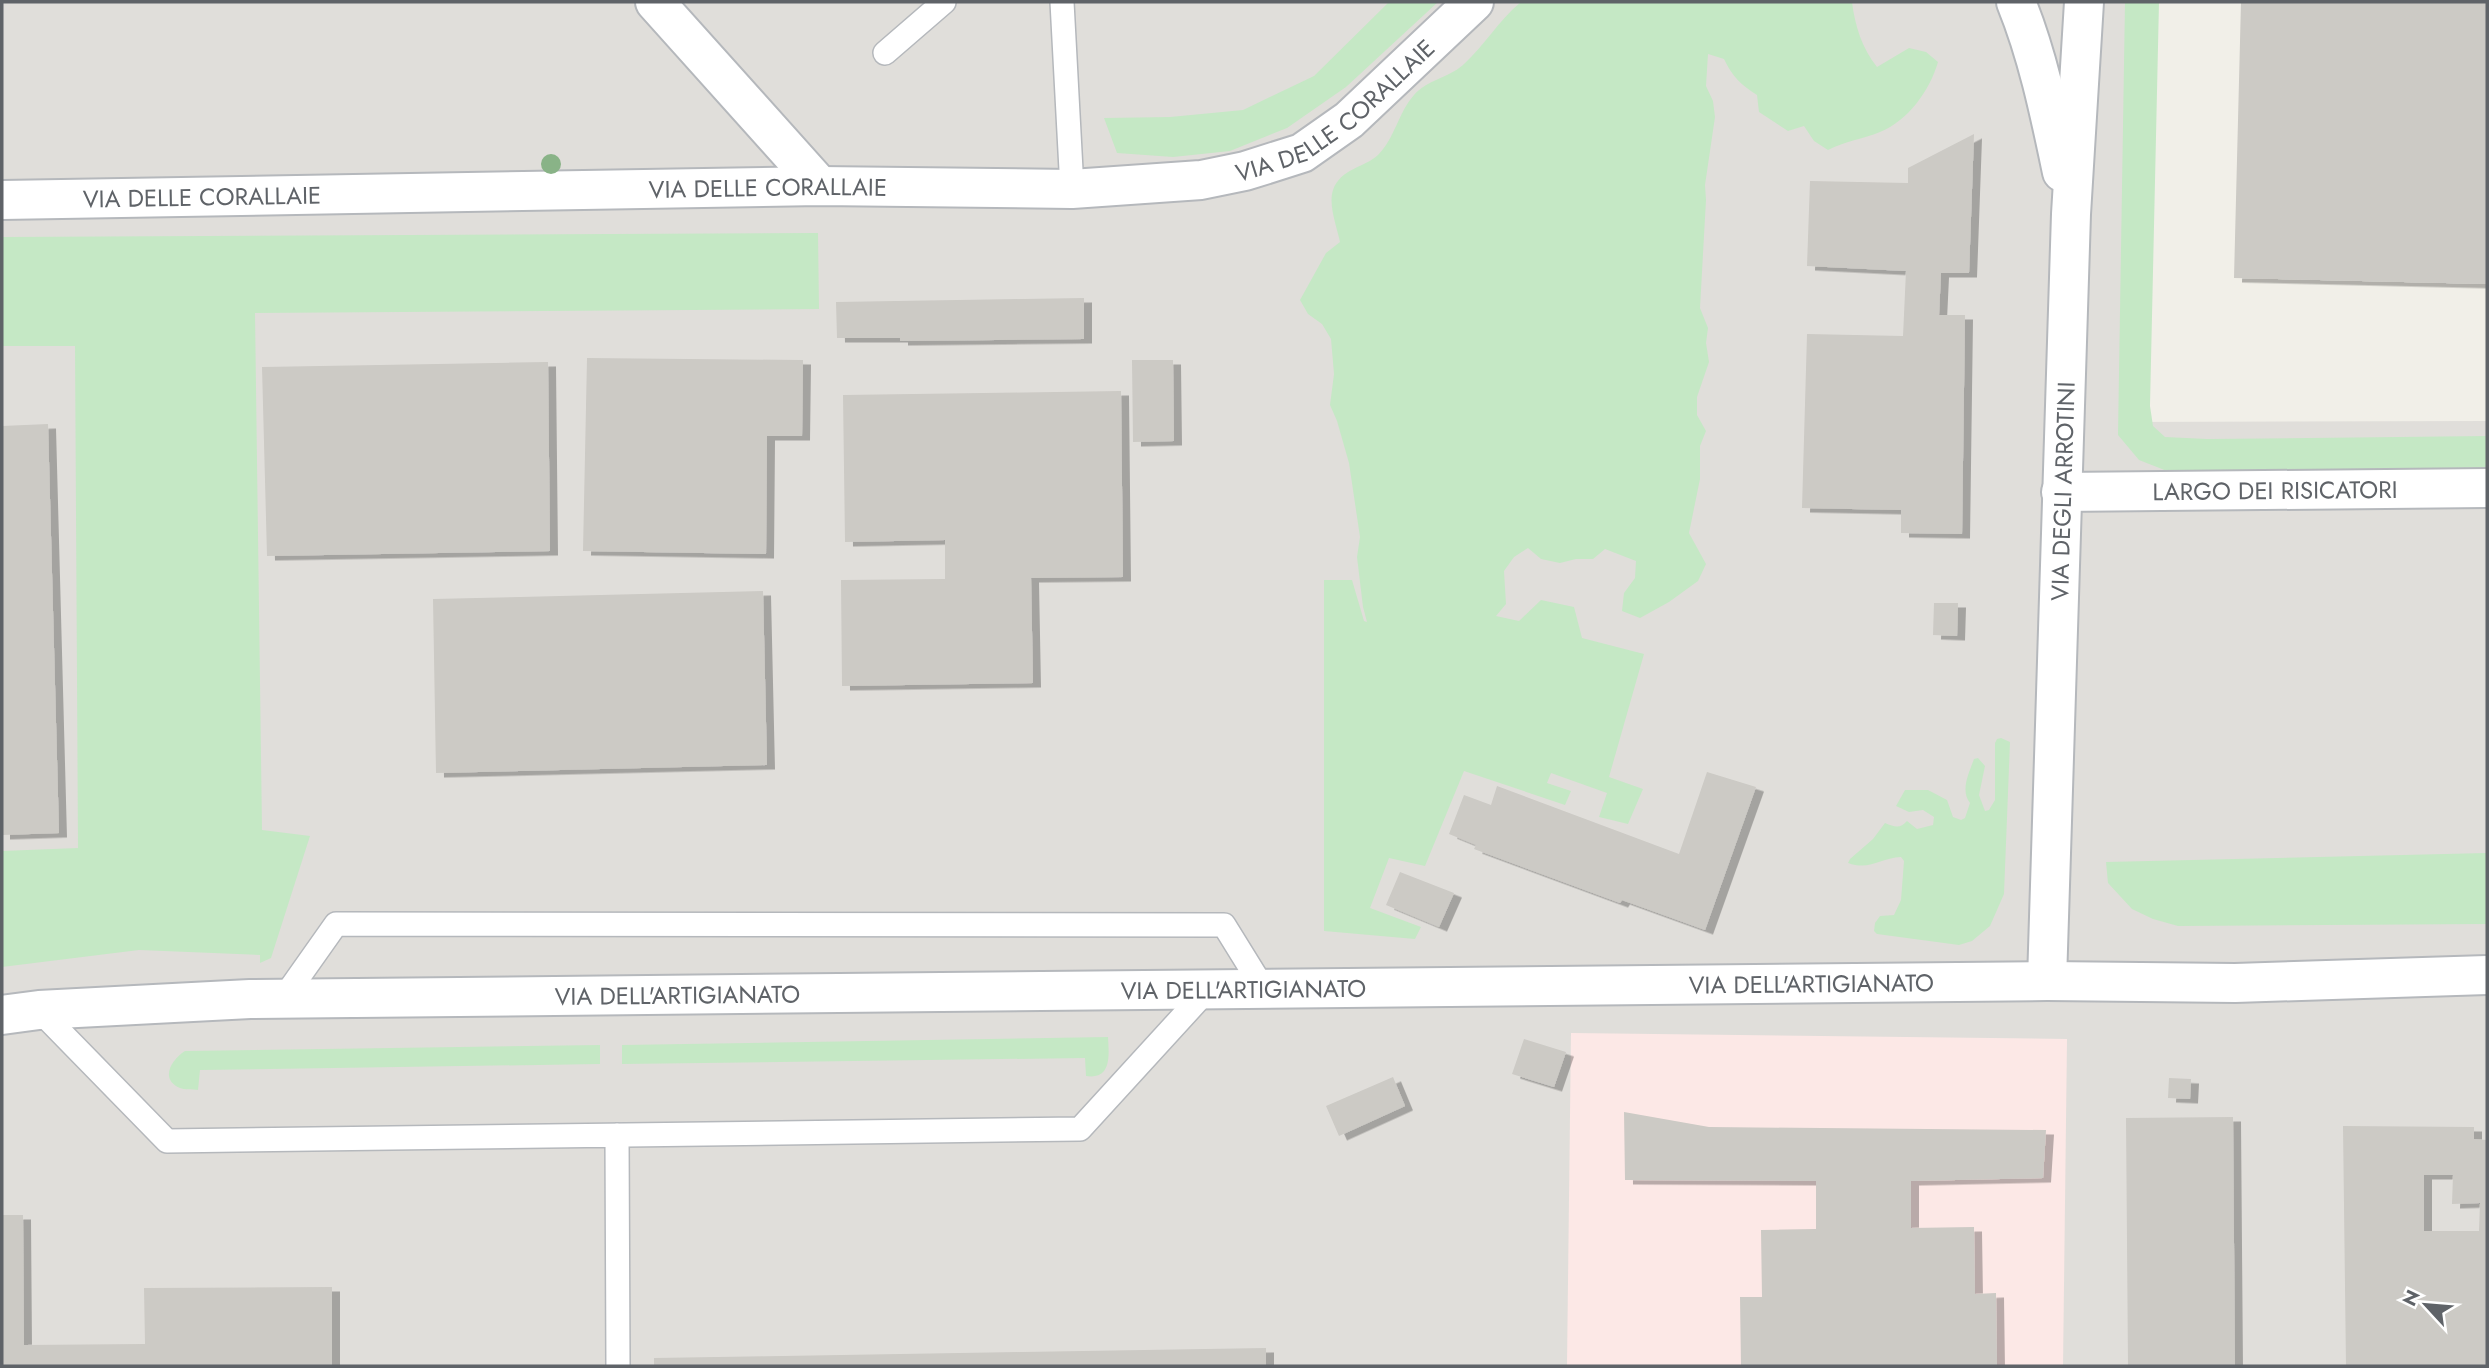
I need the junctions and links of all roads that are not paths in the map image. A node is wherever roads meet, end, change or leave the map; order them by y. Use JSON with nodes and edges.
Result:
{"nodes":[{"id":1,"x":654,"y":2,"type":"edge"},
{"id":2,"x":944,"y":2,"type":"edge"},
{"id":3,"x":1062,"y":2,"type":"edge"},
{"id":4,"x":1474,"y":2,"type":"edge"},
{"id":5,"x":2016,"y":2,"type":"edge"},
{"id":6,"x":2084,"y":2,"type":"edge"},
{"id":7,"x":885,"y":53,"type":"dead end"},
{"id":8,"x":820,"y":186,"type":"junction"},
{"id":9,"x":1072,"y":189,"type":"junction"},
{"id":10,"x":2,"y":200,"type":"edge"},
{"id":11,"x":2071,"y":214,"type":"junction"},
{"id":12,"x":2487,"y":488,"type":"edge"},
{"id":13,"x":2062,"y":492,"type":"junction"},
{"id":14,"x":2487,"y":975,"type":"edge"},
{"id":15,"x":2046,"y":981,"type":"junction"},
{"id":16,"x":1263,"y":988,"type":"junction"},
{"id":17,"x":1208,"y":989,"type":"junction"},
{"id":18,"x":283,"y":999,"type":"junction"},
{"id":19,"x":39,"y":1010,"type":"junction"},
{"id":20,"x":2,"y":1015,"type":"edge"},
{"id":21,"x":618,"y":1135,"type":"junction"},
{"id":22,"x":618,"y":1366,"type":"edge"}],
"edges":[{"from":1,"to":8,"type":"street"},
{"from":2,"to":7,"type":"lane"},
{"from":3,"to":9,"type":"lane"},
{"from":4,"to":9,"type":"street","name":"VIA DELLE CORALLAIE"},
{"from":5,"to":11,"type":"street"},
{"from":6,"to":11,"type":"street","name":"VIA DEGLI ARROTINI"},
{"from":8,"to":9,"type":"street","name":"VIA DELLE CORALLAIE"},
{"from":8,"to":10,"type":"street","name":"VIA DELLE CORALLAIE"},
{"from":11,"to":13,"type":"street","name":"VIA DEGLI ARROTINI"},
{"from":12,"to":13,"type":"street","name":"LARGO DEI RISICATORI"},
{"from":13,"to":15,"type":"street","name":"VIA DEGLI ARROTINI"},
{"from":14,"to":15,"type":"street","name":"VIA DELL'ARTIGIANATO"},
{"from":15,"to":16,"type":"street","name":"VIA DELL'ARTIGIANATO"},
{"from":16,"to":17,"type":"street","name":"VIA DELL'ARTIGIANATO"},
{"from":16,"to":18,"type":"lane"},
{"from":17,"to":18,"type":"street","name":"VIA DELL'ARTIGIANATO"},
{"from":17,"to":21,"type":"lane"},
{"from":18,"to":19,"type":"street","name":"VIA DELL'ARTIGIANATO"},
{"from":19,"to":20,"type":"street","name":"VIA DELL'ARTIGIANATO"},
{"from":19,"to":21,"type":"lane"},
{"from":21,"to":22,"type":"lane"}]}
